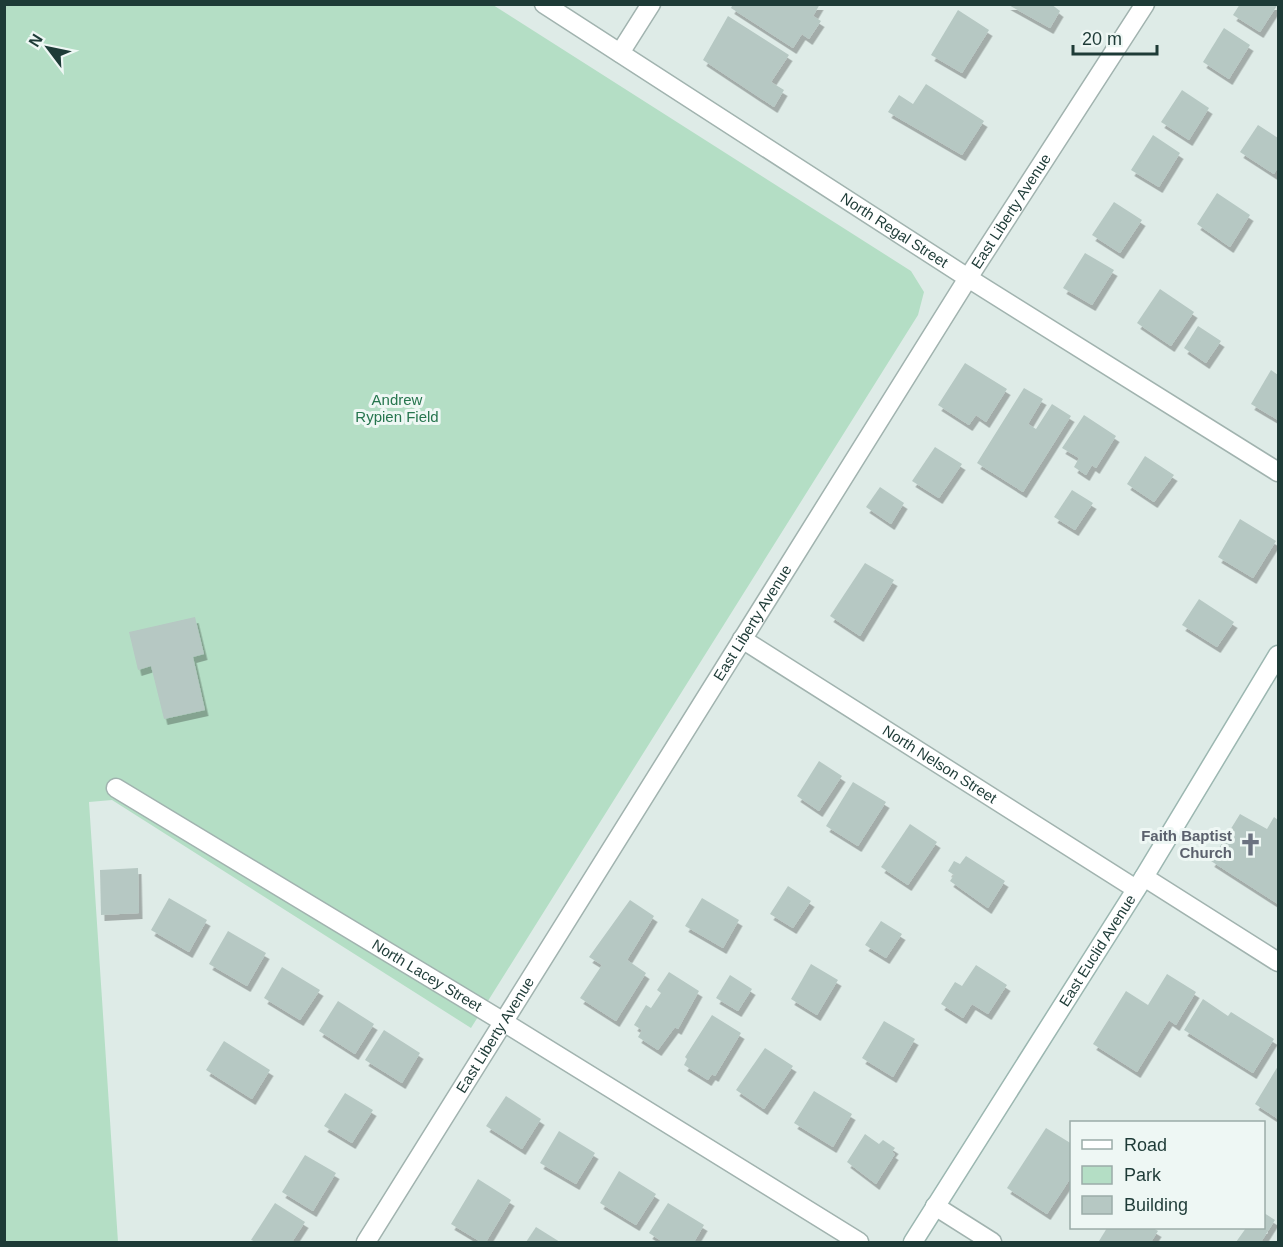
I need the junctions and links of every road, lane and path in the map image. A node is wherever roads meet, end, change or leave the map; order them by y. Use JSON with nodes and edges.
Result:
{"nodes":[{"id":1,"x":544,"y":4,"type":"edge"},
{"id":2,"x":651,"y":4,"type":"edge"},
{"id":3,"x":1145,"y":4,"type":"edge"},
{"id":4,"x":620,"y":53,"type":"junction"},
{"id":5,"x":968,"y":278,"type":"junction"},
{"id":6,"x":1278,"y":472,"type":"edge"},
{"id":7,"x":742,"y":639,"type":"junction"},
{"id":8,"x":1278,"y":656,"type":"edge"},
{"id":9,"x":116,"y":788,"type":"dead end"},
{"id":10,"x":1140,"y":883,"type":"junction"},
{"id":11,"x":1278,"y":962,"type":"edge"},
{"id":12,"x":502,"y":1021,"type":"junction"},
{"id":13,"x":935,"y":1206,"type":"junction"},
{"id":14,"x":366,"y":1242,"type":"edge"},
{"id":15,"x":859,"y":1242,"type":"edge"},
{"id":16,"x":913,"y":1242,"type":"edge"},
{"id":17,"x":992,"y":1242,"type":"edge"}],
"edges":[{"from":1,"to":4,"type":"street","name":"North Regal Street"},
{"from":2,"to":4,"type":"street"},
{"from":3,"to":5,"type":"street","name":"East Liberty Avenue"},
{"from":4,"to":5,"type":"street","name":"North Regal Street"},
{"from":5,"to":6,"type":"street","name":"North Regal Street"},
{"from":5,"to":7,"type":"street","name":"East Liberty Avenue"},
{"from":7,"to":10,"type":"street","name":"North Nelson Street"},
{"from":7,"to":12,"type":"street","name":"East Liberty Avenue"},
{"from":8,"to":10,"type":"street","name":"East Euclid Avenue"},
{"from":9,"to":12,"type":"street","name":"North Lacey Street"},
{"from":10,"to":11,"type":"street","name":"North Nelson Street"},
{"from":10,"to":13,"type":"street","name":"East Euclid Avenue"},
{"from":12,"to":14,"type":"street","name":"East Liberty Avenue"},
{"from":12,"to":15,"type":"street","name":"North Lacey Street"},
{"from":13,"to":16,"type":"street","name":"East Euclid Avenue"},
{"from":13,"to":17,"type":"street"}]}
